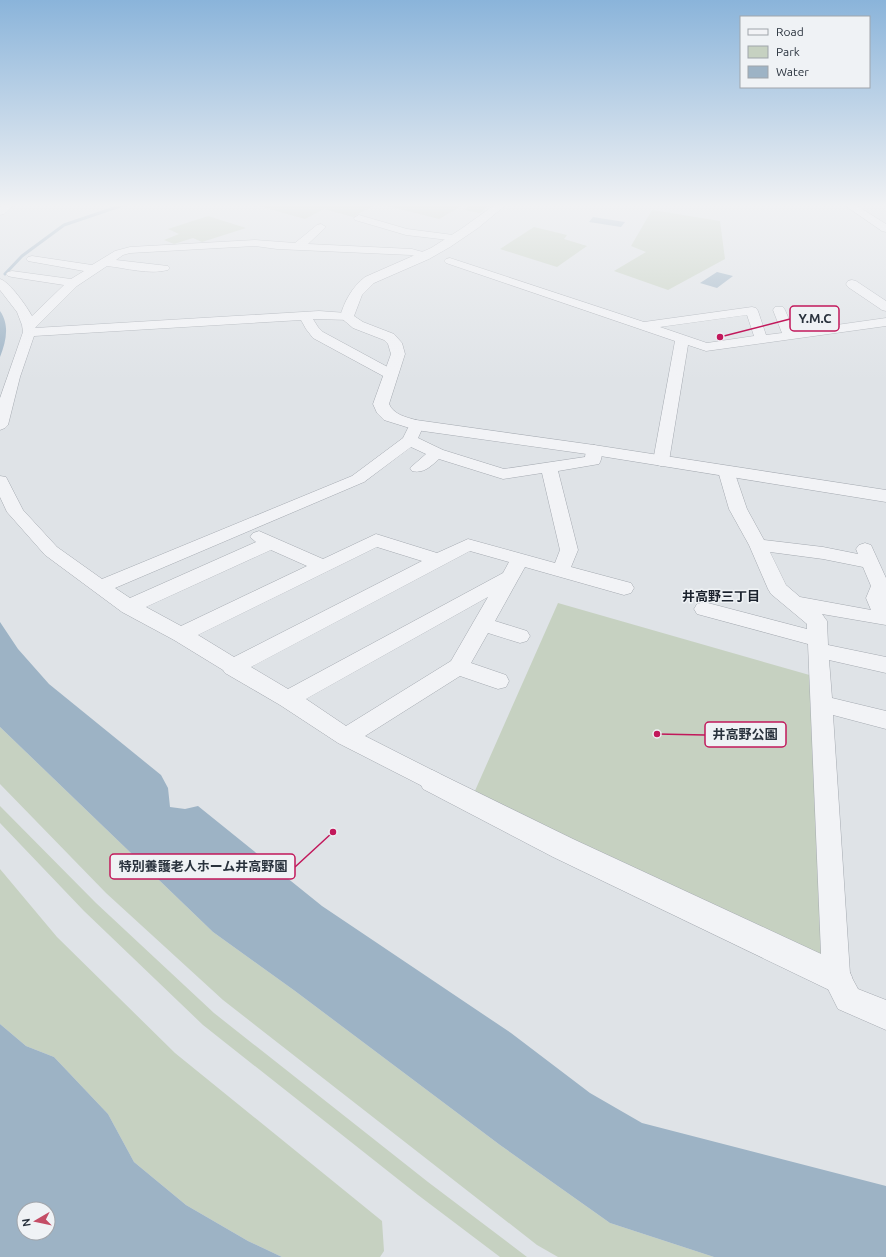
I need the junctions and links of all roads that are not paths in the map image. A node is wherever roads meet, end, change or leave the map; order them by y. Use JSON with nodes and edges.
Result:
{"nodes":[{"id":1,"x":56,"y":263,"type":"joint"},
{"id":2,"x":104,"y":263,"type":"edge"},
{"id":3,"x":110,"y":263,"type":"edge"},
{"id":4,"x":411,"y":263,"type":"edge"},
{"id":5,"x":455,"y":263,"type":"edge"},
{"id":6,"x":164,"y":268,"type":"dead end"},
{"id":7,"x":94,"y":269,"type":"junction"},
{"id":8,"x":12,"y":274,"type":"dead end"},
{"id":9,"x":34,"y":277,"type":"junction"},
{"id":10,"x":0,"y":283,"type":"edge"},
{"id":11,"x":74,"y":283,"type":"junction"},
{"id":12,"x":852,"y":284,"type":"dead end"},
{"id":13,"x":886,"y":307,"type":"edge"},
{"id":14,"x":779,"y":310,"type":"dead end"},
{"id":15,"x":306,"y":317,"type":"junction"},
{"id":16,"x":347,"y":317,"type":"junction"},
{"id":17,"x":886,"y":322,"type":"edge"},
{"id":18,"x":644,"y":326,"type":"junction"},
{"id":19,"x":29,"y":328,"type":"junction"},
{"id":20,"x":789,"y":335,"type":"junction"},
{"id":21,"x":682,"y":339,"type":"junction"},
{"id":22,"x":761,"y":339,"type":"junction"},
{"id":23,"x":390,"y":374,"type":"junction"},
{"id":24,"x":0,"y":425,"type":"edge"},
{"id":25,"x":413,"y":433,"type":"junction"},
{"id":26,"x":594,"y":450,"type":"junction"},
{"id":27,"x":438,"y":453,"type":"junction"},
{"id":28,"x":661,"y":461,"type":"junction"},
{"id":29,"x":418,"y":468,"type":"dead end"},
{"id":30,"x":549,"y":468,"type":"junction"},
{"id":31,"x":726,"y":472,"type":"junction"},
{"id":32,"x":0,"y":481,"type":"edge"},
{"id":33,"x":886,"y":496,"type":"edge"},
{"id":34,"x":240,"y":528,"type":"junction"},
{"id":35,"x":270,"y":543,"type":"junction"},
{"id":36,"x":758,"y":545,"type":"junction"},
{"id":37,"x":520,"y":559,"type":"junction"},
{"id":38,"x":439,"y":560,"type":"junction"},
{"id":39,"x":323,"y":566,"type":"junction"},
{"id":40,"x":560,"y":570,"type":"junction"},
{"id":41,"x":510,"y":577,"type":"junction"},
{"id":42,"x":100,"y":587,"type":"junction"},
{"id":43,"x":624,"y":588,"type":"dead end"},
{"id":44,"x":795,"y":602,"type":"junction"},
{"id":45,"x":129,"y":607,"type":"junction"},
{"id":46,"x":704,"y":609,"type":"dead end"},
{"id":47,"x":482,"y":624,"type":"junction"},
{"id":48,"x":181,"y":636,"type":"junction"},
{"id":49,"x":520,"y":636,"type":"dead end"},
{"id":50,"x":818,"y":644,"type":"junction"},
{"id":51,"x":232,"y":666,"type":"junction"},
{"id":52,"x":886,"y":666,"type":"edge"},
{"id":53,"x":458,"y":667,"type":"junction"},
{"id":54,"x":498,"y":681,"type":"dead end"},
{"id":55,"x":288,"y":699,"type":"junction"},
{"id":56,"x":822,"y":704,"type":"junction"},
{"id":57,"x":886,"y":720,"type":"edge"},
{"id":58,"x":346,"y":737,"type":"junction"},
{"id":59,"x":432,"y":781,"type":"joint"},
{"id":60,"x":836,"y":977,"type":"junction"},
{"id":61,"x":886,"y":1015,"type":"edge"}],
"edges":[{"from":1,"to":7,"type":"street"},
{"from":1,"to":9,"type":"street"},
{"from":2,"to":7,"type":"street"},
{"from":3,"to":6,"type":"street"},
{"from":4,"to":16,"type":"street"},
{"from":5,"to":18,"type":"street"},
{"from":7,"to":11,"type":"street"},
{"from":8,"to":9,"type":"street"},
{"from":9,"to":11,"type":"street"},
{"from":10,"to":19,"type":"street"},
{"from":11,"to":19,"type":"street"},
{"from":12,"to":13,"type":"street"},
{"from":14,"to":20,"type":"street"},
{"from":15,"to":16,"type":"street"},
{"from":15,"to":19,"type":"street"},
{"from":15,"to":23,"type":"street"},
{"from":16,"to":23,"type":"street"},
{"from":17,"to":20,"type":"street"},
{"from":18,"to":21,"type":"street"},
{"from":18,"to":22,"type":"street"},
{"from":19,"to":24,"type":"street"},
{"from":20,"to":22,"type":"street"},
{"from":21,"to":22,"type":"street"},
{"from":21,"to":28,"type":"street"},
{"from":23,"to":25,"type":"street"},
{"from":25,"to":26,"type":"street"},
{"from":25,"to":27,"type":"street"},
{"from":25,"to":34,"type":"street"},
{"from":26,"to":28,"type":"street"},
{"from":26,"to":30,"type":"street"},
{"from":27,"to":29,"type":"street"},
{"from":27,"to":30,"type":"street"},
{"from":28,"to":31,"type":"street"},
{"from":30,"to":40,"type":"street"},
{"from":31,"to":33,"type":"street"},
{"from":31,"to":36,"type":"street"},
{"from":32,"to":42,"type":"street"},
{"from":34,"to":35,"type":"street"},
{"from":34,"to":42,"type":"street"},
{"from":35,"to":39,"type":"street"},
{"from":35,"to":45,"type":"street"},
{"from":36,"to":44,"type":"street"},
{"from":36,"to":44,"type":"street"},
{"from":37,"to":38,"type":"street"},
{"from":37,"to":40,"type":"street"},
{"from":37,"to":41,"type":"street"},
{"from":38,"to":39,"type":"street"},
{"from":38,"to":51,"type":"street"},
{"from":39,"to":48,"type":"street"},
{"from":40,"to":43,"type":"street"},
{"from":41,"to":47,"type":"street"},
{"from":41,"to":55,"type":"street"},
{"from":42,"to":45,"type":"street"},
{"from":44,"to":50,"type":"street"},
{"from":45,"to":48,"type":"street"},
{"from":46,"to":50,"type":"street"},
{"from":47,"to":49,"type":"street"},
{"from":47,"to":53,"type":"street"},
{"from":48,"to":51,"type":"street"},
{"from":50,"to":52,"type":"street"},
{"from":50,"to":56,"type":"street"},
{"from":51,"to":55,"type":"street"},
{"from":53,"to":54,"type":"street"},
{"from":53,"to":58,"type":"street"},
{"from":55,"to":58,"type":"street"},
{"from":56,"to":57,"type":"street"},
{"from":56,"to":60,"type":"street"},
{"from":58,"to":59,"type":"street"},
{"from":59,"to":60,"type":"street"},
{"from":60,"to":61,"type":"street"}]}
